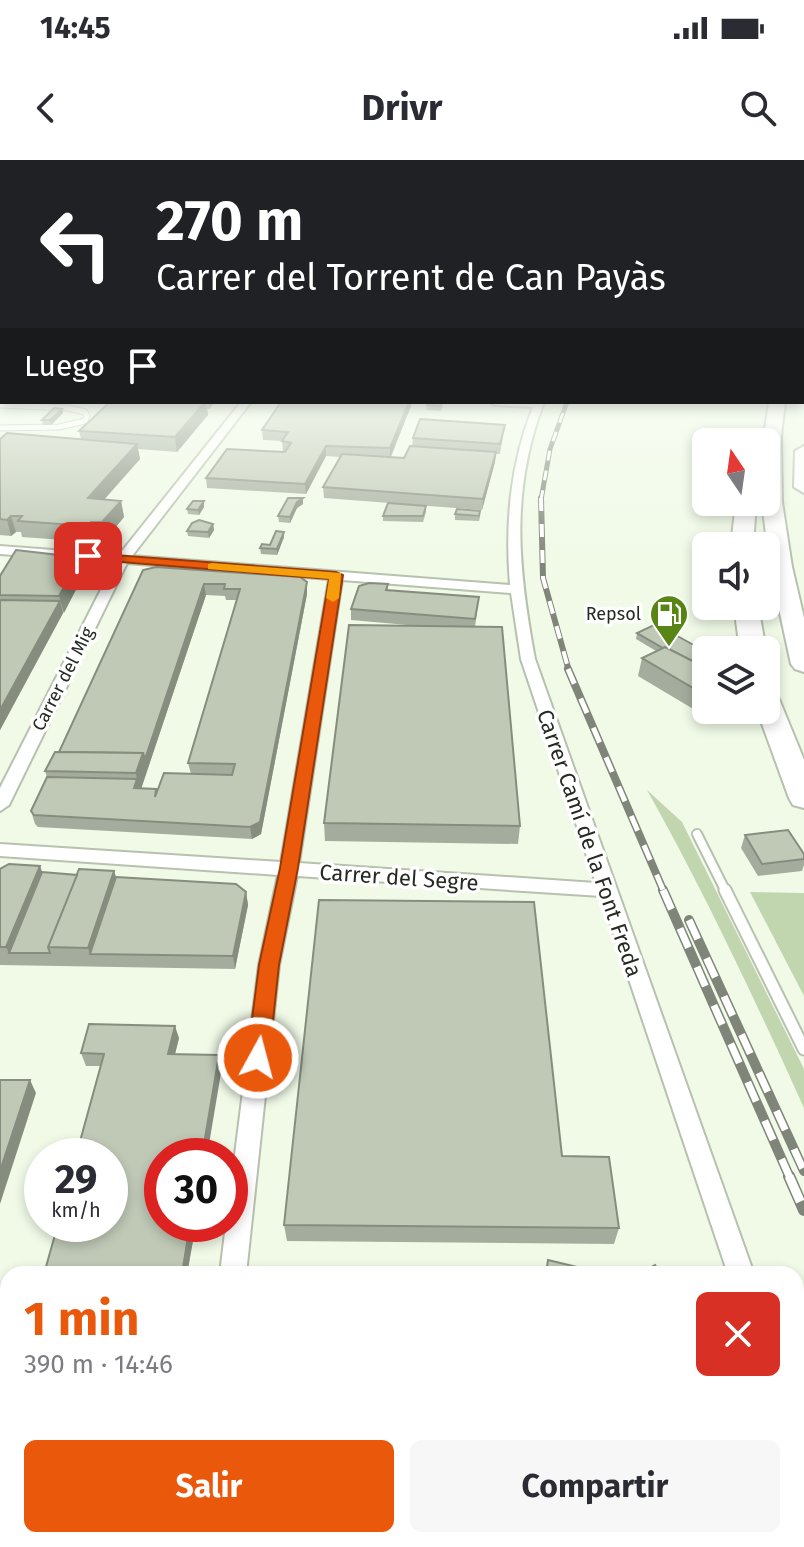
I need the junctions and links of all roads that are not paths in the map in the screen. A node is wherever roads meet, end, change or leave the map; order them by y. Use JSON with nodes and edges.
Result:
{"nodes":[{"id":1,"x":223,"y":432,"type":"edge"},
{"id":2,"x":529,"y":432,"type":"edge"},
{"id":3,"x":773,"y":432,"type":"edge"},
{"id":4,"x":804,"y":451,"type":"edge"},
{"id":5,"x":804,"y":487,"type":"edge"},
{"id":6,"x":0,"y":550,"type":"edge"},
{"id":7,"x":123,"y":559,"type":"junction"},
{"id":8,"x":336,"y":575,"type":"junction"},
{"id":9,"x":515,"y":589,"type":"junction"},
{"id":10,"x":804,"y":664,"type":"edge"},
{"id":11,"x":776,"y":724,"type":"edge"},
{"id":12,"x":804,"y":798,"type":"edge"},
{"id":13,"x":0,"y":805,"type":"edge"},
{"id":14,"x":697,"y":834,"type":"dead end"},
{"id":15,"x":0,"y":850,"type":"edge"},
{"id":16,"x":289,"y":868,"type":"junction"},
{"id":17,"x":606,"y":890,"type":"junction"},
{"id":18,"x":804,"y":1049,"type":"edge"},
{"id":19,"x":234,"y":1266,"type":"edge"},
{"id":20,"x":738,"y":1266,"type":"edge"}],
"edges":[{"from":1,"to":7,"type":"street","name":"Carrer del Mig"},
{"from":2,"to":9,"type":"street","name":"Carrer Camí de la Font Freda"},
{"from":3,"to":10,"type":"highway"},
{"from":4,"to":5,"type":"highway"},
{"from":6,"to":7,"type":"street"},
{"from":7,"to":8,"type":"street"},
{"from":7,"to":13,"type":"street","name":"Carrer del Mig"},
{"from":8,"to":9,"type":"street"},
{"from":8,"to":16,"type":"street"},
{"from":9,"to":17,"type":"street","name":"Carrer Camí de la Font Freda"},
{"from":11,"to":12,"type":"highway"},
{"from":14,"to":18,"type":"lane"},
{"from":15,"to":16,"type":"street","name":"Carrer del Segre"},
{"from":16,"to":17,"type":"street","name":"Carrer del Segre"},
{"from":16,"to":19,"type":"street"},
{"from":17,"to":20,"type":"street","name":"Carrer Camí de la Font Freda"}]}
